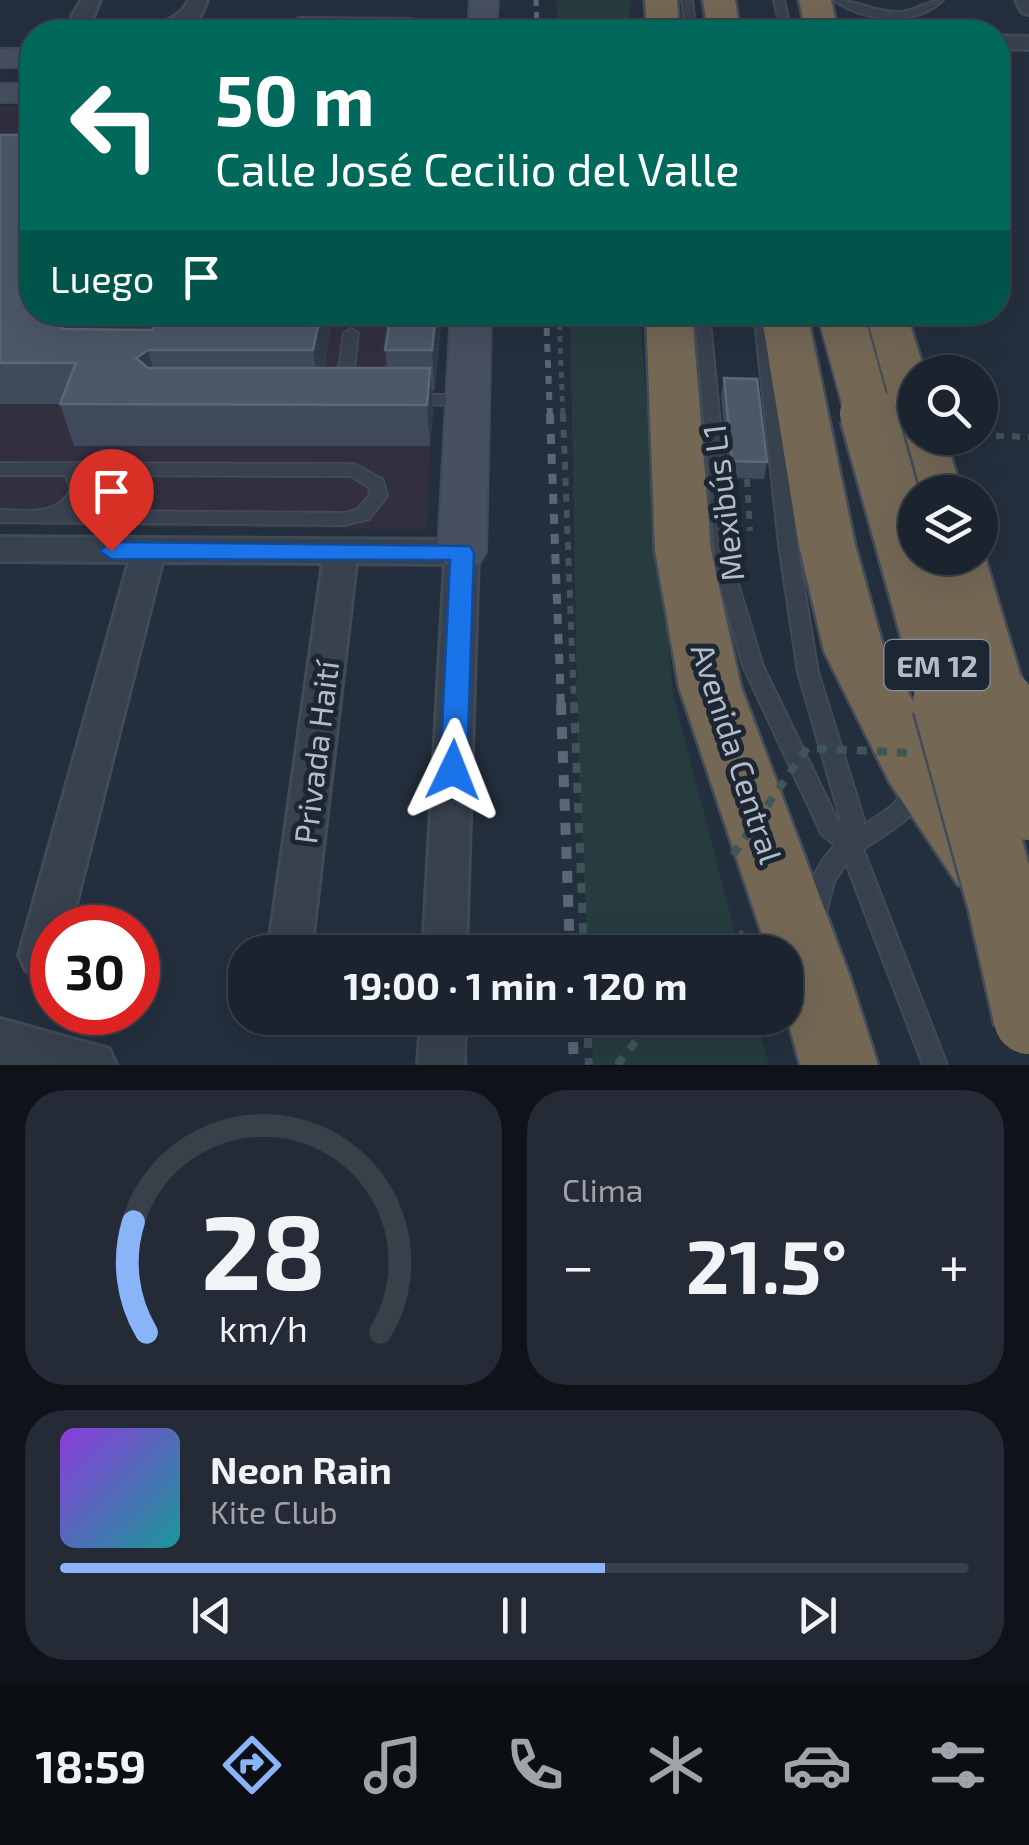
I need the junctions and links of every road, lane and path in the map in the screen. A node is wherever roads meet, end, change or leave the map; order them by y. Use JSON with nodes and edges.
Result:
{"nodes":[{"id":1,"x":839,"y":0,"type":"edge"},
{"id":2,"x":938,"y":0,"type":"edge"},
{"id":3,"x":1025,"y":0,"type":"edge"},
{"id":4,"x":1029,"y":8,"type":"edge"},
{"id":5,"x":471,"y":325,"type":"edge"},
{"id":6,"x":560,"y":325,"type":"edge"},
{"id":7,"x":670,"y":325,"type":"edge"},
{"id":8,"x":703,"y":325,"type":"edge"},
{"id":9,"x":762,"y":325,"type":"edge"},
{"id":10,"x":786,"y":325,"type":"edge"},
{"id":11,"x":844,"y":325,"type":"edge"},
{"id":12,"x":851,"y":325,"type":"edge"},
{"id":13,"x":887,"y":325,"type":"edge"},
{"id":14,"x":352,"y":332,"type":"dead end"},
{"id":15,"x":898,"y":363,"type":"edge"},
{"id":16,"x":324,"y":400,"type":"edge"},
{"id":17,"x":392,"y":400,"type":"edge"},
{"id":18,"x":468,"y":400,"type":"junction"},
{"id":19,"x":998,"y":436,"type":"edge"},
{"id":20,"x":1029,"y":437,"type":"edge"},
{"id":21,"x":0,"y":469,"type":"edge"},
{"id":22,"x":70,"y":469,"type":"junction"},
{"id":23,"x":746,"y":478,"type":"edge"},
{"id":24,"x":0,"y":516,"type":"edge"},
{"id":25,"x":52,"y":516,"type":"junction"},
{"id":26,"x":750,"y":538,"type":"dead end"},
{"id":27,"x":0,"y":549,"type":"edge"},
{"id":28,"x":148,"y":551,"type":"junction"},
{"id":29,"x":341,"y":552,"type":"junction"},
{"id":30,"x":462,"y":552,"type":"junction"},
{"id":31,"x":961,"y":575,"type":"edge"},
{"id":32,"x":921,"y":682,"type":"dead end"},
{"id":33,"x":807,"y":748,"type":"dead end"},
{"id":34,"x":926,"y":766,"type":"junction"},
{"id":35,"x":1029,"y":805,"type":"edge"},
{"id":36,"x":850,"y":844,"type":"junction"},
{"id":37,"x":733,"y":855,"type":"dead end"},
{"id":38,"x":54,"y":905,"type":"edge"},
{"id":39,"x":1029,"y":932,"type":"edge"},
{"id":40,"x":291,"y":935,"type":"edge"},
{"id":41,"x":447,"y":935,"type":"edge"},
{"id":42,"x":583,"y":935,"type":"edge"},
{"id":43,"x":814,"y":977,"type":"junction"},
{"id":44,"x":1029,"y":1019,"type":"edge"},
{"id":45,"x":442,"y":1035,"type":"edge"},
{"id":46,"x":588,"y":1035,"type":"edge"},
{"id":47,"x":641,"y":1035,"type":"edge"},
{"id":48,"x":0,"y":1042,"type":"edge"},
{"id":49,"x":80,"y":1064,"type":"edge"},
{"id":50,"x":441,"y":1065,"type":"edge"},
{"id":51,"x":589,"y":1065,"type":"edge"},
{"id":52,"x":617,"y":1065,"type":"edge"},
{"id":53,"x":840,"y":1065,"type":"edge"},
{"id":54,"x":935,"y":1065,"type":"edge"}],
"edges":[{"from":1,"to":2,"type":"lane"},
{"from":3,"to":4,"type":"street"},
{"from":5,"to":18,"type":"street"},
{"from":6,"to":42,"type":"path"},
{"from":7,"to":43,"type":"highway","name":"Avenida Central"},
{"from":8,"to":36,"type":"lane","name":"Mexibús L1"},
{"from":9,"to":36,"type":"lane","name":"Mexibús L1"},
{"from":10,"to":34,"type":"highway"},
{"from":11,"to":44,"type":"highway","number":"EM 12","bridge":true},
{"from":12,"to":32,"type":"lane"},
{"from":13,"to":15,"type":"highway"},
{"from":14,"to":16,"type":"lane"},
{"from":17,"to":18,"type":"lane"},
{"from":18,"to":30,"type":"street"},
{"from":19,"to":20,"type":"path"},
{"from":21,"to":22,"type":"lane"},
{"from":22,"to":25,"type":"lane"},
{"from":22,"to":25,"type":"lane"},
{"from":23,"to":26,"type":"path"},
{"from":24,"to":25,"type":"lane"},
{"from":27,"to":28,"type":"street"},
{"from":28,"to":29,"type":"street"},
{"from":28,"to":38,"type":"street"},
{"from":29,"to":30,"type":"street"},
{"from":29,"to":40,"type":"street","name":"Privada Haití"},
{"from":30,"to":41,"type":"street"},
{"from":31,"to":35,"type":"highway","number":"EM 12","bridge":true},
{"from":33,"to":37,"type":"path","bridge":true},
{"from":34,"to":36,"type":"lane"},
{"from":34,"to":39,"type":"highway"},
{"from":36,"to":43,"type":"lane"},
{"from":36,"to":54,"type":"lane","name":"Mexibús L1"},
{"from":43,"to":53,"type":"highway","name":"Avenida Central"},
{"from":45,"to":50,"type":"street"},
{"from":46,"to":51,"type":"path"},
{"from":47,"to":52,"type":"path"},
{"from":48,"to":49,"type":"street"}]}
